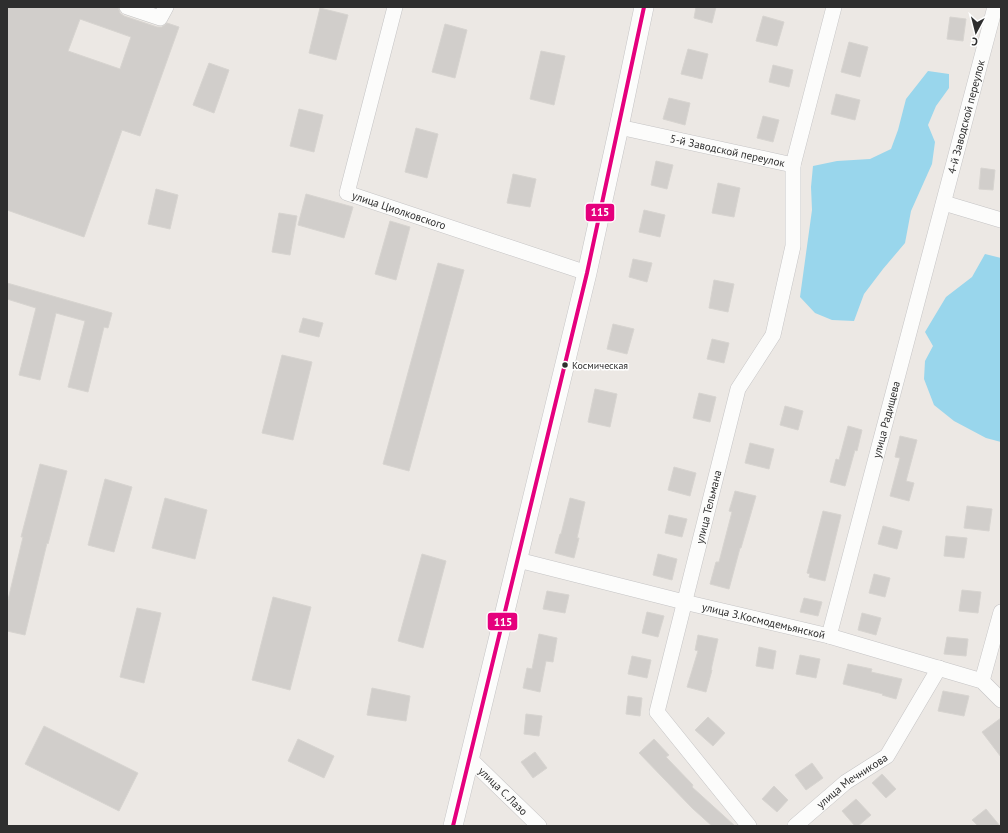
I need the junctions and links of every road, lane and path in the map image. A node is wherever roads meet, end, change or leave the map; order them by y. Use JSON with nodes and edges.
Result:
{"nodes":[{"id":1,"x":126,"y":7,"type":"edge"},
{"id":2,"x":166,"y":7,"type":"edge"},
{"id":3,"x":395,"y":7,"type":"edge"},
{"id":4,"x":644,"y":7,"type":"edge"},
{"id":5,"x":834,"y":7,"type":"edge"},
{"id":6,"x":995,"y":7,"type":"edge"},
{"id":7,"x":619,"y":127,"type":"junction"},
{"id":8,"x":793,"y":165,"type":"junction"},
{"id":9,"x":944,"y":203,"type":"junction"},
{"id":10,"x":1001,"y":220,"type":"edge"},
{"id":11,"x":587,"y":273,"type":"junction"},
{"id":12,"x":518,"y":560,"type":"junction"},
{"id":13,"x":684,"y":602,"type":"junction"},
{"id":14,"x":1001,"y":612,"type":"edge"},
{"id":15,"x":829,"y":636,"type":"junction"},
{"id":16,"x":939,"y":668,"type":"junction"},
{"id":17,"x":982,"y":681,"type":"junction"},
{"id":18,"x":1001,"y":700,"type":"edge"},
{"id":19,"x":470,"y":759,"type":"junction"},
{"id":20,"x":453,"y":826,"type":"edge"},
{"id":21,"x":539,"y":826,"type":"edge"},
{"id":22,"x":749,"y":826,"type":"edge"},
{"id":23,"x":795,"y":826,"type":"edge"}],
"edges":[{"from":1,"to":2,"type":"street"},
{"from":3,"to":11,"type":"street","name":"улица Циолковского"},
{"from":4,"to":7,"type":"street","name":"улица С.Лазо"},
{"from":5,"to":8,"type":"street","name":"5-й Заводской переулок"},
{"from":6,"to":9,"type":"street","name":"4-й Заводской переулок"},
{"from":7,"to":8,"type":"street","name":"5-й Заводской переулок"},
{"from":7,"to":11,"type":"street","name":"улица С.Лазо"},
{"from":8,"to":13,"type":"street","name":"улица Тельмана"},
{"from":9,"to":10,"type":"street"},
{"from":9,"to":15,"type":"street","name":"улица Радищева"},
{"from":11,"to":12,"type":"street","name":"улица С.Лазо"},
{"from":12,"to":13,"type":"street","name":"улица З.Космодемьянской"},
{"from":12,"to":19,"type":"street","name":"улица С.Лазо"},
{"from":13,"to":15,"type":"street","name":"улица З.Космодемьянской"},
{"from":13,"to":22,"type":"street","name":"улица Тельмана"},
{"from":14,"to":17,"type":"street"},
{"from":15,"to":16,"type":"street","name":"улица З.Космодемьянской"},
{"from":16,"to":17,"type":"street","name":"улица З.Космодемьянской"},
{"from":16,"to":23,"type":"street","name":"улица Мечникова"},
{"from":17,"to":18,"type":"street","name":"улица З.Космодемьянской"},
{"from":19,"to":20,"type":"street"},
{"from":19,"to":21,"type":"street","name":"улица С.Лазо"}]}
